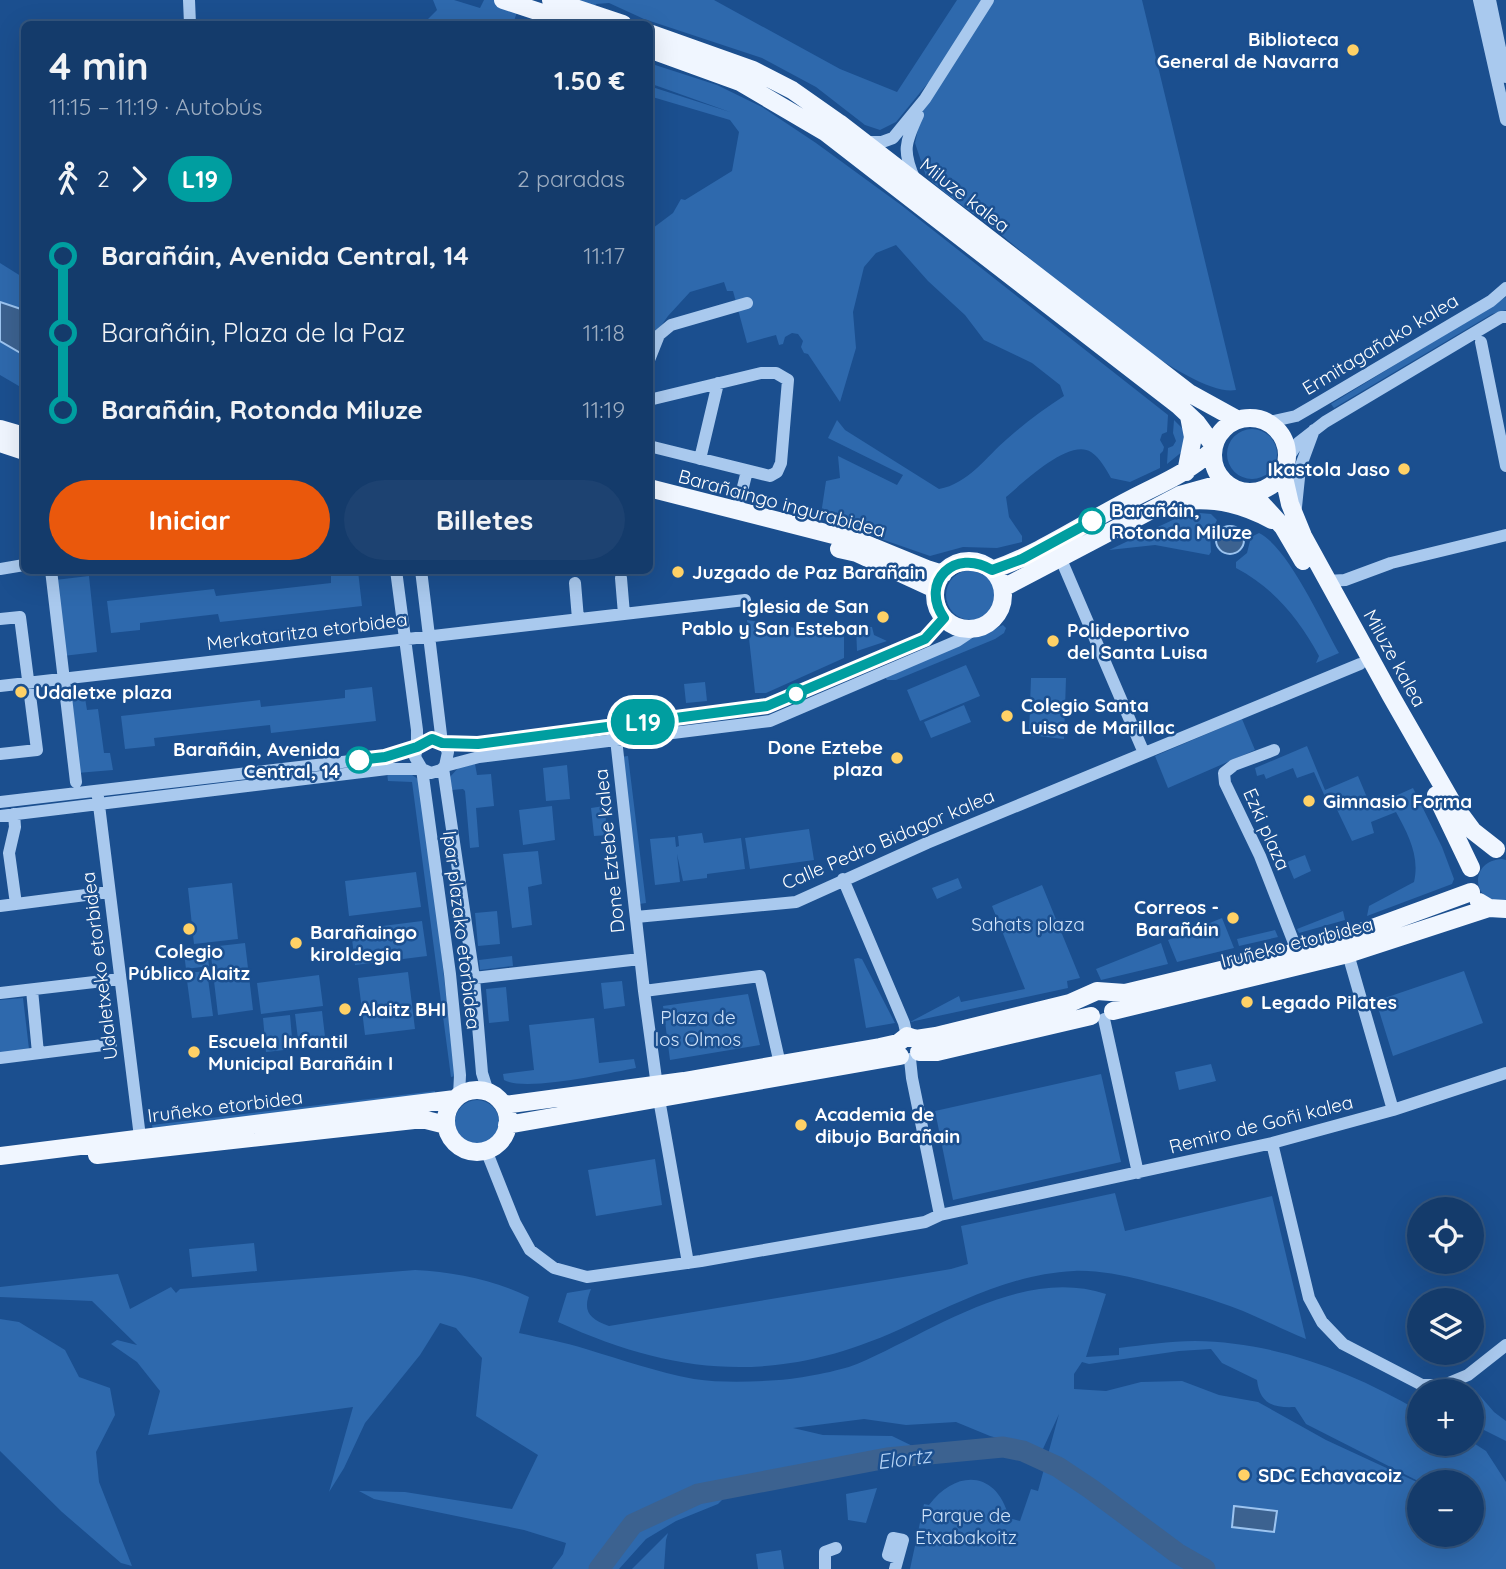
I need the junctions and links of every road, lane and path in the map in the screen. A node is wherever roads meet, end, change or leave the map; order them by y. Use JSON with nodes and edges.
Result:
{"nodes":[{"id":1,"x":189,"y":0,"type":"edge"},
{"id":2,"x":503,"y":0,"type":"edge"},
{"id":3,"x":551,"y":0,"type":"edge"},
{"id":4,"x":988,"y":0,"type":"edge"},
{"id":5,"x":1479,"y":0,"type":"edge"},
{"id":6,"x":1490,"y":0,"type":"edge"},
{"id":7,"x":190,"y":21,"type":"edge"},
{"id":8,"x":567,"y":21,"type":"edge"},
{"id":9,"x":614,"y":21,"type":"edge"},
{"id":10,"x":653,"y":34,"type":"edge"},
{"id":11,"x":653,"y":50,"type":"edge"},
{"id":12,"x":1506,"y":77,"type":"edge"},
{"id":13,"x":925,"y":99,"type":"junction"},
{"id":14,"x":1506,"y":120,"type":"edge"},
{"id":15,"x":862,"y":142,"type":"junction"},
{"id":16,"x":918,"y":186,"type":"junction"},
{"id":17,"x":1506,"y":288,"type":"edge"},
{"id":18,"x":747,"y":303,"type":"dead end"},
{"id":19,"x":1506,"y":317,"type":"edge"},
{"id":20,"x":1481,"y":342,"type":"dead end"},
{"id":21,"x":653,"y":350,"type":"edge"},
{"id":22,"x":719,"y":383,"type":"junction"},
{"id":23,"x":653,"y":399,"type":"edge"},
{"id":24,"x":1189,"y":416,"type":"junction"},
{"id":25,"x":1238,"y":420,"type":"junction"},
{"id":26,"x":1269,"y":422,"type":"junction"},
{"id":27,"x":0,"y":429,"type":"edge"},
{"id":28,"x":1314,"y":430,"type":"junction"},
{"id":29,"x":21,"y":435,"type":"edge"},
{"id":30,"x":0,"y":443,"type":"edge"},
{"id":31,"x":653,"y":447,"type":"edge"},
{"id":32,"x":1214,"y":448,"type":"junction"},
{"id":33,"x":21,"y":450,"type":"edge"},
{"id":34,"x":700,"y":458,"type":"junction"},
{"id":35,"x":1286,"y":465,"type":"junction"},
{"id":36,"x":1506,"y":466,"type":"edge"},
{"id":37,"x":747,"y":471,"type":"junction"},
{"id":38,"x":1186,"y":472,"type":"junction"},
{"id":39,"x":1228,"y":485,"type":"junction"},
{"id":40,"x":653,"y":489,"type":"edge"},
{"id":41,"x":1251,"y":492,"type":"junction"},
{"id":42,"x":653,"y":502,"type":"edge"},
{"id":43,"x":1164,"y":504,"type":"junction"},
{"id":44,"x":737,"y":510,"type":"junction"},
{"id":45,"x":1288,"y":521,"type":"junction"},
{"id":46,"x":1506,"y":535,"type":"edge"},
{"id":47,"x":1060,"y":557,"type":"junction"},
{"id":48,"x":21,"y":566,"type":"edge"},
{"id":49,"x":0,"y":569,"type":"edge"},
{"id":50,"x":992,"y":570,"type":"junction"},
{"id":51,"x":51,"y":574,"type":"edge"},
{"id":52,"x":396,"y":574,"type":"edge"},
{"id":53,"x":421,"y":574,"type":"edge"},
{"id":54,"x":621,"y":578,"type":"dead end"},
{"id":55,"x":939,"y":581,"type":"junction"},
{"id":56,"x":1327,"y":581,"type":"junction"},
{"id":57,"x":575,"y":583,"type":"dead end"},
{"id":58,"x":1003,"y":588,"type":"junction"},
{"id":59,"x":745,"y":600,"type":"dead end"},
{"id":60,"x":624,"y":614,"type":"junction"},
{"id":61,"x":944,"y":618,"type":"junction"},
{"id":62,"x":578,"y":619,"type":"junction"},
{"id":63,"x":0,"y":620,"type":"edge"},
{"id":64,"x":975,"y":629,"type":"junction"},
{"id":65,"x":429,"y":636,"type":"junction"},
{"id":66,"x":404,"y":639,"type":"junction"},
{"id":67,"x":1360,"y":664,"type":"junction"},
{"id":68,"x":63,"y":678,"type":"junction"},
{"id":69,"x":34,"y":682,"type":"junction"},
{"id":70,"x":0,"y":686,"type":"edge"},
{"id":71,"x":616,"y":739,"type":"junction"},
{"id":72,"x":442,"y":743,"type":"junction"},
{"id":73,"x":417,"y":747,"type":"junction"},
{"id":74,"x":1275,"y":750,"type":"dead end"},
{"id":75,"x":1144,"y":753,"type":"junction"},
{"id":76,"x":0,"y":754,"type":"edge"},
{"id":77,"x":444,"y":767,"type":"junction"},
{"id":78,"x":422,"y":769,"type":"junction"},
{"id":79,"x":76,"y":782,"type":"dead end"},
{"id":80,"x":98,"y":797,"type":"junction"},
{"id":81,"x":0,"y":802,"type":"edge"},
{"id":82,"x":14,"y":814,"type":"junction"},
{"id":83,"x":0,"y":816,"type":"edge"},
{"id":84,"x":1501,"y":850,"type":"edge"},
{"id":85,"x":1471,"y":868,"type":"junction"},
{"id":86,"x":843,"y":879,"type":"junction"},
{"id":87,"x":110,"y":892,"type":"junction"},
{"id":88,"x":1471,"y":892,"type":"junction"},
{"id":89,"x":16,"y":904,"type":"junction"},
{"id":90,"x":0,"y":906,"type":"edge"},
{"id":91,"x":1499,"y":912,"type":"edge"},
{"id":92,"x":636,"y":917,"type":"junction"},
{"id":93,"x":1300,"y":951,"type":"junction"},
{"id":94,"x":1348,"y":954,"type":"junction"},
{"id":95,"x":640,"y":959,"type":"junction"},
{"id":96,"x":474,"y":978,"type":"junction"},
{"id":97,"x":120,"y":979,"type":"junction"},
{"id":98,"x":32,"y":990,"type":"junction"},
{"id":99,"x":644,"y":991,"type":"junction"},
{"id":100,"x":0,"y":993,"type":"edge"},
{"id":101,"x":1104,"y":1010,"type":"junction"},
{"id":102,"x":111,"y":1044,"type":"dead end"},
{"id":103,"x":908,"y":1048,"type":"junction"},
{"id":104,"x":38,"y":1053,"type":"junction"},
{"id":105,"x":0,"y":1058,"type":"edge"},
{"id":106,"x":780,"y":1064,"type":"junction"},
{"id":107,"x":1506,"y":1073,"type":"edge"},
{"id":108,"x":488,"y":1092,"type":"junction"},
{"id":109,"x":658,"y":1092,"type":"junction"},
{"id":110,"x":457,"y":1097,"type":"junction"},
{"id":111,"x":504,"y":1105,"type":"junction"},
{"id":112,"x":1393,"y":1110,"type":"junction"},
{"id":113,"x":446,"y":1125,"type":"junction"},
{"id":114,"x":507,"y":1125,"type":"junction"},
{"id":115,"x":140,"y":1137,"type":"junction"},
{"id":116,"x":1272,"y":1143,"type":"junction"},
{"id":117,"x":486,"y":1150,"type":"junction"},
{"id":118,"x":0,"y":1156,"type":"edge"},
{"id":119,"x":0,"y":1167,"type":"edge"},
{"id":120,"x":1138,"y":1173,"type":"junction"},
{"id":121,"x":940,"y":1215,"type":"junction"},
{"id":122,"x":688,"y":1263,"type":"junction"},
{"id":123,"x":1506,"y":1345,"type":"edge"},
{"id":124,"x":836,"y":1548,"type":"dead end"},
{"id":125,"x":825,"y":1569,"type":"edge"}],
"edges":[{"from":1,"to":7,"type":"street"},
{"from":2,"to":8,"type":"main road"},
{"from":3,"to":9,"type":"main road"},
{"from":4,"to":13,"type":"street"},
{"from":5,"to":14,"type":"street"},
{"from":6,"to":12,"type":"street"},
{"from":10,"to":15,"type":"main road","name":"Miluze kalea"},
{"from":11,"to":24,"type":"main road","name":"Miluze kalea"},
{"from":13,"to":15,"type":"street"},
{"from":13,"to":16,"type":"street"},
{"from":15,"to":16,"type":"main road","name":"Miluze kalea"},
{"from":16,"to":25,"type":"main road","name":"Miluze kalea"},
{"from":17,"to":26,"type":"street","name":"Ermitagañako kalea"},
{"from":18,"to":21,"type":"street"},
{"from":19,"to":28,"type":"street","name":"Ermitagañako kalea"},
{"from":20,"to":36,"type":"street"},
{"from":22,"to":23,"type":"street"},
{"from":22,"to":34,"type":"street"},
{"from":22,"to":37,"type":"street"},
{"from":24,"to":32,"type":"main road","name":"Miluze kalea"},
{"from":24,"to":38,"type":"main road"},
{"from":25,"to":26,"type":"main road"},
{"from":25,"to":32,"type":"main road"},
{"from":26,"to":35,"type":"main road"},
{"from":27,"to":29,"type":"main road"},
{"from":28,"to":35,"type":"street","name":"Ermitagañako kalea"},
{"from":28,"to":45,"type":"street"},
{"from":30,"to":33,"type":"main road"},
{"from":31,"to":34,"type":"street"},
{"from":32,"to":38,"type":"main road"},
{"from":32,"to":39,"type":"main road"},
{"from":34,"to":37,"type":"street"},
{"from":35,"to":41,"type":"main road"},
{"from":35,"to":45,"type":"main road","name":"Miluze kalea"},
{"from":37,"to":44,"type":"street"},
{"from":38,"to":50,"type":"main road"},
{"from":39,"to":41,"type":"main road"},
{"from":39,"to":43,"type":"main road"},
{"from":40,"to":44,"type":"main road","name":"Barañaingo ingurabidea"},
{"from":41,"to":45,"type":"main road","name":"Miluze kalea"},
{"from":42,"to":55,"type":"main road","name":"Barañaingo ingurabidea"},
{"from":43,"to":45,"type":"main road"},
{"from":43,"to":47,"type":"main road"},
{"from":44,"to":55,"type":"main road","name":"Barañaingo ingurabidea"},
{"from":45,"to":56,"type":"main road","name":"Miluze kalea"},
{"from":45,"to":67,"type":"main road","name":"Miluze kalea"},
{"from":46,"to":56,"type":"street"},
{"from":47,"to":58,"type":"main road"},
{"from":47,"to":75,"type":"street"},
{"from":48,"to":49,"type":"street"},
{"from":50,"to":55,"type":"main road"},
{"from":50,"to":58,"type":"main road"},
{"from":51,"to":68,"type":"street"},
{"from":52,"to":66,"type":"street"},
{"from":53,"to":65,"type":"street"},
{"from":54,"to":60,"type":"street"},
{"from":55,"to":61,"type":"main road"},
{"from":56,"to":84,"type":"main road","name":"Miluze kalea"},
{"from":57,"to":62,"type":"street"},
{"from":58,"to":64,"type":"main road"},
{"from":59,"to":60,"type":"street","name":"Merkataritza etorbidea"},
{"from":60,"to":62,"type":"street","name":"Merkataritza etorbidea"},
{"from":61,"to":64,"type":"main road"},
{"from":61,"to":72,"type":"street"},
{"from":62,"to":65,"type":"street","name":"Merkataritza etorbidea"},
{"from":63,"to":69,"type":"street"},
{"from":64,"to":71,"type":"street"},
{"from":65,"to":66,"type":"street","name":"Merkataritza etorbidea"},
{"from":65,"to":72,"type":"street"},
{"from":66,"to":68,"type":"street","name":"Merkataritza etorbidea"},
{"from":66,"to":73,"type":"street"},
{"from":67,"to":75,"type":"street","name":"Calle Pedro Bidagor kalea"},
{"from":67,"to":85,"type":"main road","name":"Miluze kalea"},
{"from":68,"to":69,"type":"street","name":"Merkataritza etorbidea"},
{"from":68,"to":79,"type":"street"},
{"from":69,"to":70,"type":"street","name":"Merkataritza etorbidea"},
{"from":69,"to":76,"type":"street"},
{"from":71,"to":77,"type":"street"},
{"from":71,"to":92,"type":"street","name":"Done Eztebe kalea"},
{"from":72,"to":73,"type":"street"},
{"from":72,"to":77,"type":"street"},
{"from":73,"to":78,"type":"street"},
{"from":73,"to":80,"type":"street"},
{"from":74,"to":93,"type":"street","name":"Ezki plaza"},
{"from":75,"to":86,"type":"street","name":"Calle Pedro Bidagor kalea"},
{"from":77,"to":78,"type":"street"},
{"from":77,"to":96,"type":"street","name":"Ipar plazako etorbidea"},
{"from":78,"to":80,"type":"street"},
{"from":78,"to":110,"type":"street","name":"Ipar plazako etorbidea"},
{"from":80,"to":81,"type":"street"},
{"from":80,"to":82,"type":"street"},
{"from":80,"to":87,"type":"street","name":"Udaletxeko etorbidea"},
{"from":82,"to":83,"type":"street"},
{"from":82,"to":89,"type":"street"},
{"from":84,"to":85,"type":"main road"},
{"from":85,"to":88,"type":"main road"},
{"from":86,"to":92,"type":"street","name":"Calle Pedro Bidagor kalea"},
{"from":86,"to":103,"type":"street"},
{"from":87,"to":89,"type":"street"},
{"from":87,"to":97,"type":"street","name":"Udaletxeko etorbidea"},
{"from":88,"to":91,"type":"main road"},
{"from":88,"to":93,"type":"main road","name":"Iruñeko etorbidea"},
{"from":89,"to":90,"type":"street"},
{"from":91,"to":94,"type":"main road","name":"Iruñeko etorbidea"},
{"from":92,"to":95,"type":"street","name":"Done Eztebe kalea"},
{"from":93,"to":101,"type":"main road","name":"Iruñeko etorbidea"},
{"from":94,"to":101,"type":"main road","name":"Iruñeko etorbidea"},
{"from":94,"to":112,"type":"street"},
{"from":95,"to":96,"type":"street","name":"Done Eztebe kalea"},
{"from":95,"to":99,"type":"street","name":"Done Eztebe kalea"},
{"from":96,"to":108,"type":"street","name":"Ipar plazako etorbidea"},
{"from":97,"to":98,"type":"street"},
{"from":97,"to":115,"type":"street","name":"Udaletxeko etorbidea"},
{"from":98,"to":100,"type":"street"},
{"from":98,"to":104,"type":"street"},
{"from":99,"to":106,"type":"street"},
{"from":99,"to":109,"type":"street","name":"Done Eztebe kalea"},
{"from":101,"to":103,"type":"main road","name":"Iruñeko etorbidea"},
{"from":101,"to":103,"type":"main road","name":"Iruñeko etorbidea"},
{"from":101,"to":120,"type":"street"},
{"from":102,"to":104,"type":"street"},
{"from":103,"to":106,"type":"main road","name":"Iruñeko etorbidea"},
{"from":103,"to":109,"type":"main road","name":"Iruñeko etorbidea"},
{"from":103,"to":121,"type":"street"},
{"from":104,"to":105,"type":"street"},
{"from":106,"to":109,"type":"main road","name":"Iruñeko etorbidea"},
{"from":107,"to":112,"type":"street","name":"Remiro de Goñi kalea"},
{"from":108,"to":110,"type":"main road"},
{"from":108,"to":111,"type":"main road"},
{"from":109,"to":111,"type":"main road","name":"Iruñeko etorbidea"},
{"from":109,"to":114,"type":"main road","name":"Iruñeko etorbidea"},
{"from":109,"to":122,"type":"street"},
{"from":110,"to":113,"type":"main road"},
{"from":110,"to":115,"type":"main road","name":"Iruñeko etorbidea"},
{"from":111,"to":114,"type":"main road"},
{"from":112,"to":116,"type":"street","name":"Remiro de Goñi kalea"},
{"from":113,"to":117,"type":"main road"},
{"from":113,"to":119,"type":"main road","name":"Iruñeko etorbidea"},
{"from":114,"to":117,"type":"main road"},
{"from":115,"to":118,"type":"main road","name":"Iruñeko etorbidea"},
{"from":116,"to":120,"type":"street","name":"Remiro de Goñi kalea"},
{"from":116,"to":123,"type":"street"},
{"from":117,"to":122,"type":"street","name":"Remiro de Goñi kalea"},
{"from":120,"to":121,"type":"street","name":"Remiro de Goñi kalea"},
{"from":121,"to":122,"type":"street","name":"Remiro de Goñi kalea"},
{"from":124,"to":125,"type":"street"}]}
